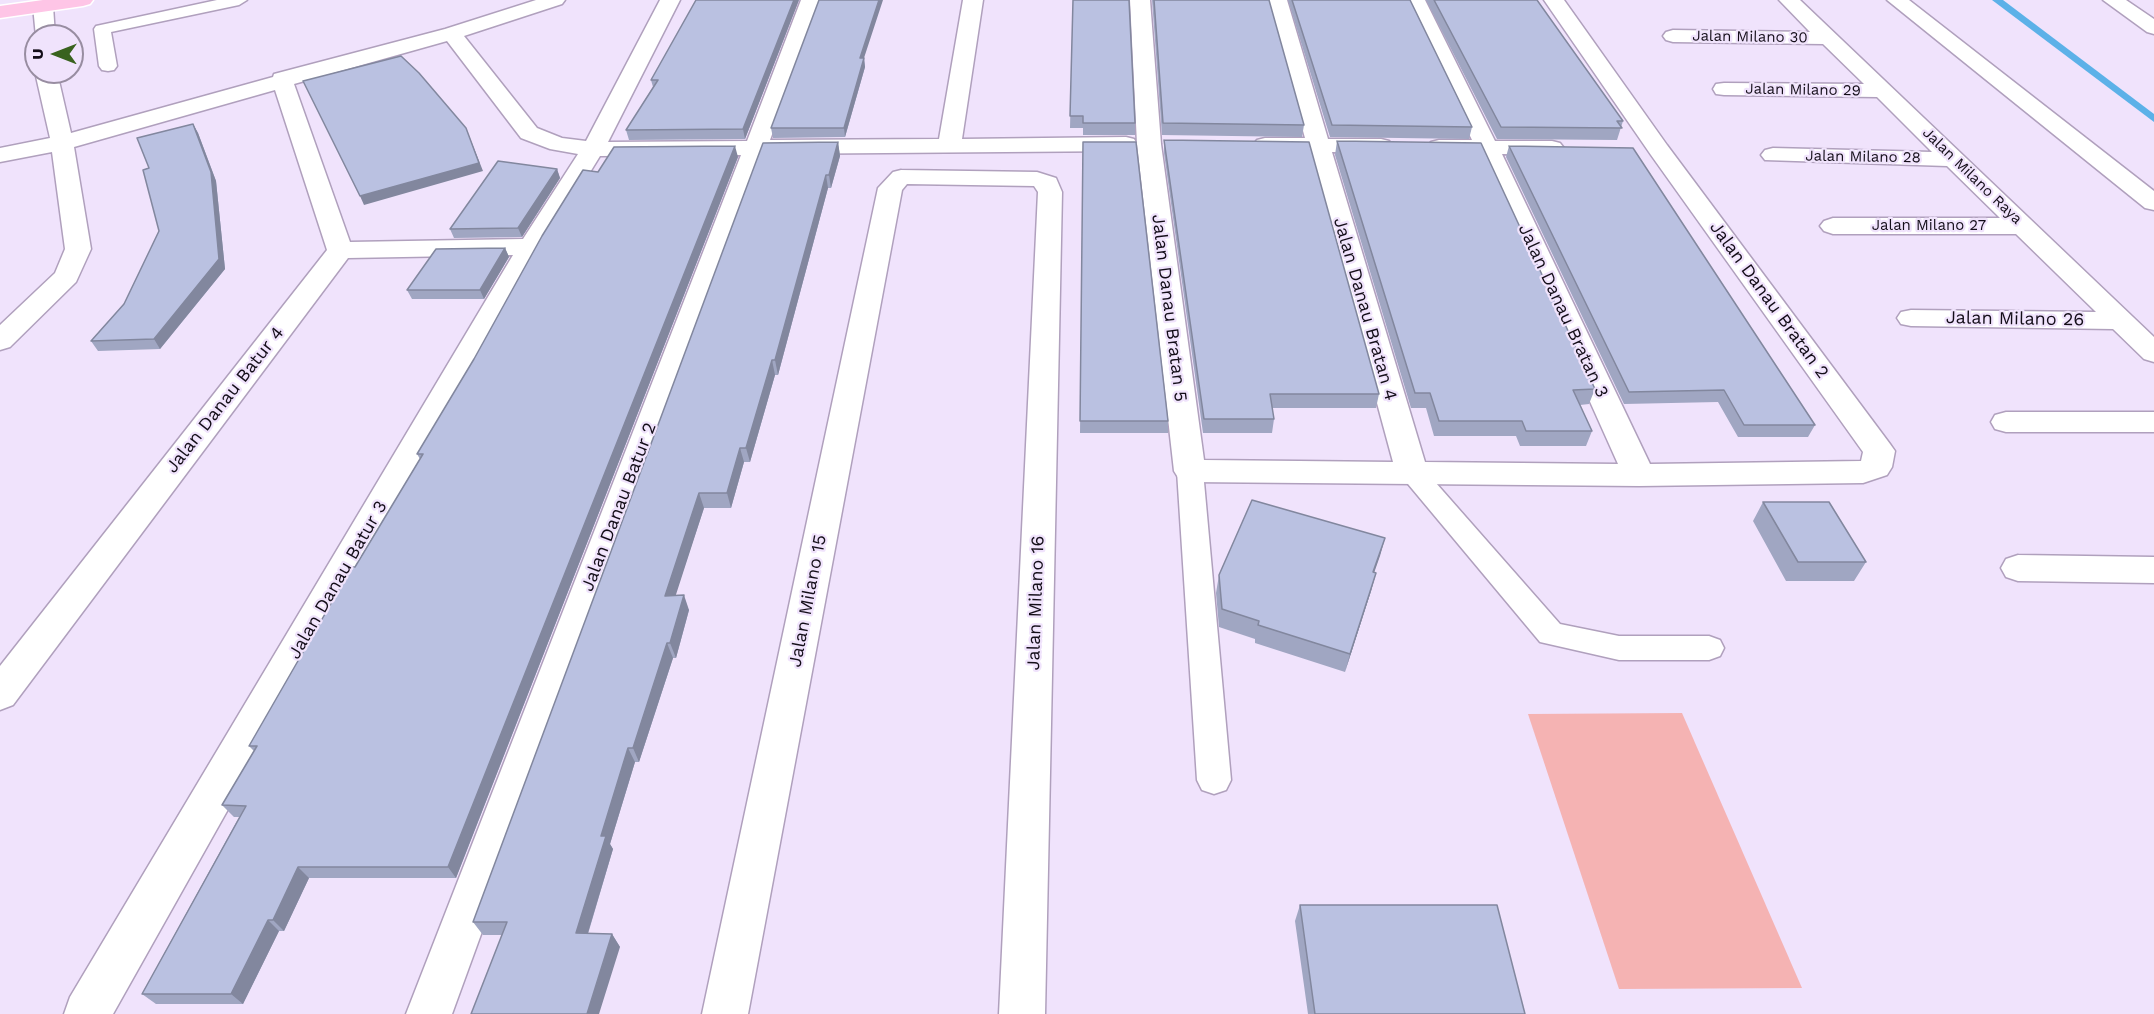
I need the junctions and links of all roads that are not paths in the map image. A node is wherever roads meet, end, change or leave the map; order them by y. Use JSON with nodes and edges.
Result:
{"nodes":[{"id":1,"x":83,"y":0,"type":"edge"},
{"id":2,"x":239,"y":0,"type":"edge"},
{"id":3,"x":555,"y":0,"type":"edge"},
{"id":4,"x":670,"y":0,"type":"edge"},
{"id":5,"x":811,"y":0,"type":"edge"},
{"id":6,"x":973,"y":0,"type":"edge"},
{"id":7,"x":1140,"y":0,"type":"edge"},
{"id":8,"x":1277,"y":0,"type":"edge"},
{"id":9,"x":1415,"y":0,"type":"edge"},
{"id":10,"x":1554,"y":0,"type":"edge"},
{"id":11,"x":1789,"y":0,"type":"edge"},
{"id":12,"x":1898,"y":0,"type":"edge"},
{"id":13,"x":2113,"y":0,"type":"edge"},
{"id":14,"x":43,"y":6,"type":"junction"},
{"id":15,"x":0,"y":12,"type":"edge"},
{"id":16,"x":44,"y":24,"type":"edge"},
{"id":17,"x":2154,"y":28,"type":"edge"},
{"id":18,"x":452,"y":33,"type":"junction"},
{"id":19,"x":1672,"y":36,"type":"dead end"},
{"id":20,"x":1828,"y":38,"type":"junction"},
{"id":21,"x":108,"y":66,"type":"dead end"},
{"id":22,"x":282,"y":79,"type":"junction"},
{"id":23,"x":49,"y":84,"type":"edge"},
{"id":24,"x":1724,"y":89,"type":"dead end"},
{"id":25,"x":1882,"y":91,"type":"junction"},
{"id":26,"x":62,"y":143,"type":"junction"},
{"id":27,"x":950,"y":144,"type":"junction"},
{"id":28,"x":1160,"y":144,"type":"junction"},
{"id":29,"x":1239,"y":145,"type":"edge"},
{"id":30,"x":755,"y":146,"type":"junction"},
{"id":31,"x":1319,"y":146,"type":"junction"},
{"id":32,"x":1487,"y":147,"type":"junction"},
{"id":33,"x":1579,"y":148,"type":"edge"},
{"id":34,"x":593,"y":149,"type":"junction"},
{"id":35,"x":0,"y":155,"type":"edge"},
{"id":36,"x":1773,"y":155,"type":"dead end"},
{"id":37,"x":1953,"y":159,"type":"junction"},
{"id":38,"x":891,"y":188,"type":"joint"},
{"id":39,"x":2154,"y":203,"type":"edge"},
{"id":40,"x":1833,"y":226,"type":"dead end"},
{"id":41,"x":2024,"y":226,"type":"junction"},
{"id":42,"x":531,"y":247,"type":"junction"},
{"id":43,"x":340,"y":250,"type":"junction"},
{"id":44,"x":1911,"y":318,"type":"dead end"},
{"id":45,"x":2120,"y":321,"type":"junction"},
{"id":46,"x":0,"y":341,"type":"edge"},
{"id":47,"x":2154,"y":353,"type":"edge"},
{"id":48,"x":2006,"y":422,"type":"dead end"},
{"id":49,"x":2154,"y":422,"type":"edge"},
{"id":50,"x":1190,"y":471,"type":"junction"},
{"id":51,"x":1412,"y":472,"type":"junction"},
{"id":52,"x":1639,"y":475,"type":"junction"},
{"id":53,"x":2018,"y":568,"type":"dead end"},
{"id":54,"x":2154,"y":570,"type":"edge"},
{"id":55,"x":1708,"y":648,"type":"dead end"},
{"id":56,"x":0,"y":694,"type":"edge"},
{"id":57,"x":1214,"y":780,"type":"dead end"},
{"id":58,"x":87,"y":1014,"type":"edge"},
{"id":59,"x":429,"y":1014,"type":"edge"},
{"id":60,"x":725,"y":1014,"type":"edge"},
{"id":61,"x":1022,"y":1014,"type":"edge"}],
"edges":[{"from":1,"to":14,"type":"main road"},
{"from":2,"to":21,"type":"lane"},
{"from":3,"to":18,"type":"street"},
{"from":4,"to":34,"type":"street","name":"Jalan Danau Batur 3"},
{"from":5,"to":30,"type":"street","name":"Jalan Danau Batur 2"},
{"from":6,"to":27,"type":"street"},
{"from":7,"to":28,"type":"street","name":"Jalan Danau Bratan 5"},
{"from":8,"to":31,"type":"street","name":"Jalan Danau Bratan 4"},
{"from":9,"to":32,"type":"street","name":"Jalan Danau Bratan 3"},
{"from":10,"to":52,"type":"street","name":"Jalan Danau Bratan 2"},
{"from":11,"to":20,"type":"street","name":"Jalan Milano Raya"},
{"from":12,"to":39,"type":"street"},
{"from":13,"to":17,"type":"street"},
{"from":14,"to":15,"type":"main road"},
{"from":14,"to":16,"type":"street"},
{"from":18,"to":22,"type":"street"},
{"from":18,"to":34,"type":"street"},
{"from":19,"to":20,"type":"street","name":"Jalan Milano 30"},
{"from":20,"to":25,"type":"street","name":"Jalan Milano Raya"},
{"from":22,"to":26,"type":"street"},
{"from":22,"to":43,"type":"street"},
{"from":23,"to":26,"type":"street"},
{"from":24,"to":25,"type":"street","name":"Jalan Milano 29"},
{"from":25,"to":37,"type":"street","name":"Jalan Milano Raya"},
{"from":26,"to":35,"type":"street"},
{"from":26,"to":46,"type":"street"},
{"from":27,"to":28,"type":"street"},
{"from":27,"to":30,"type":"street"},
{"from":28,"to":50,"type":"street","name":"Jalan Danau Bratan 5"},
{"from":29,"to":31,"type":"street"},
{"from":30,"to":34,"type":"street"},
{"from":30,"to":59,"type":"street","name":"Jalan Danau Batur 2"},
{"from":31,"to":32,"type":"street"},
{"from":31,"to":51,"type":"street","name":"Jalan Danau Bratan 4"},
{"from":32,"to":33,"type":"street"},
{"from":32,"to":52,"type":"street","name":"Jalan Danau Bratan 3"},
{"from":34,"to":42,"type":"street","name":"Jalan Danau Batur 3"},
{"from":36,"to":37,"type":"street","name":"Jalan Milano 28"},
{"from":37,"to":41,"type":"street","name":"Jalan Milano Raya"},
{"from":38,"to":60,"type":"street","name":"Jalan Milano 15"},
{"from":38,"to":61,"type":"street","name":"Jalan Milano 16"},
{"from":40,"to":41,"type":"street","name":"Jalan Milano 27"},
{"from":41,"to":45,"type":"street","name":"Jalan Milano Raya"},
{"from":42,"to":43,"type":"street"},
{"from":42,"to":58,"type":"street","name":"Jalan Danau Batur 3"},
{"from":43,"to":56,"type":"street","name":"Jalan Danau Batur 4"},
{"from":44,"to":45,"type":"street","name":"Jalan Milano 26"},
{"from":45,"to":47,"type":"street","name":"Jalan Milano Raya"},
{"from":48,"to":49,"type":"street"},
{"from":50,"to":51,"type":"street"},
{"from":50,"to":57,"type":"lane"},
{"from":51,"to":52,"type":"street"},
{"from":51,"to":55,"type":"lane"},
{"from":53,"to":54,"type":"street"}]}
